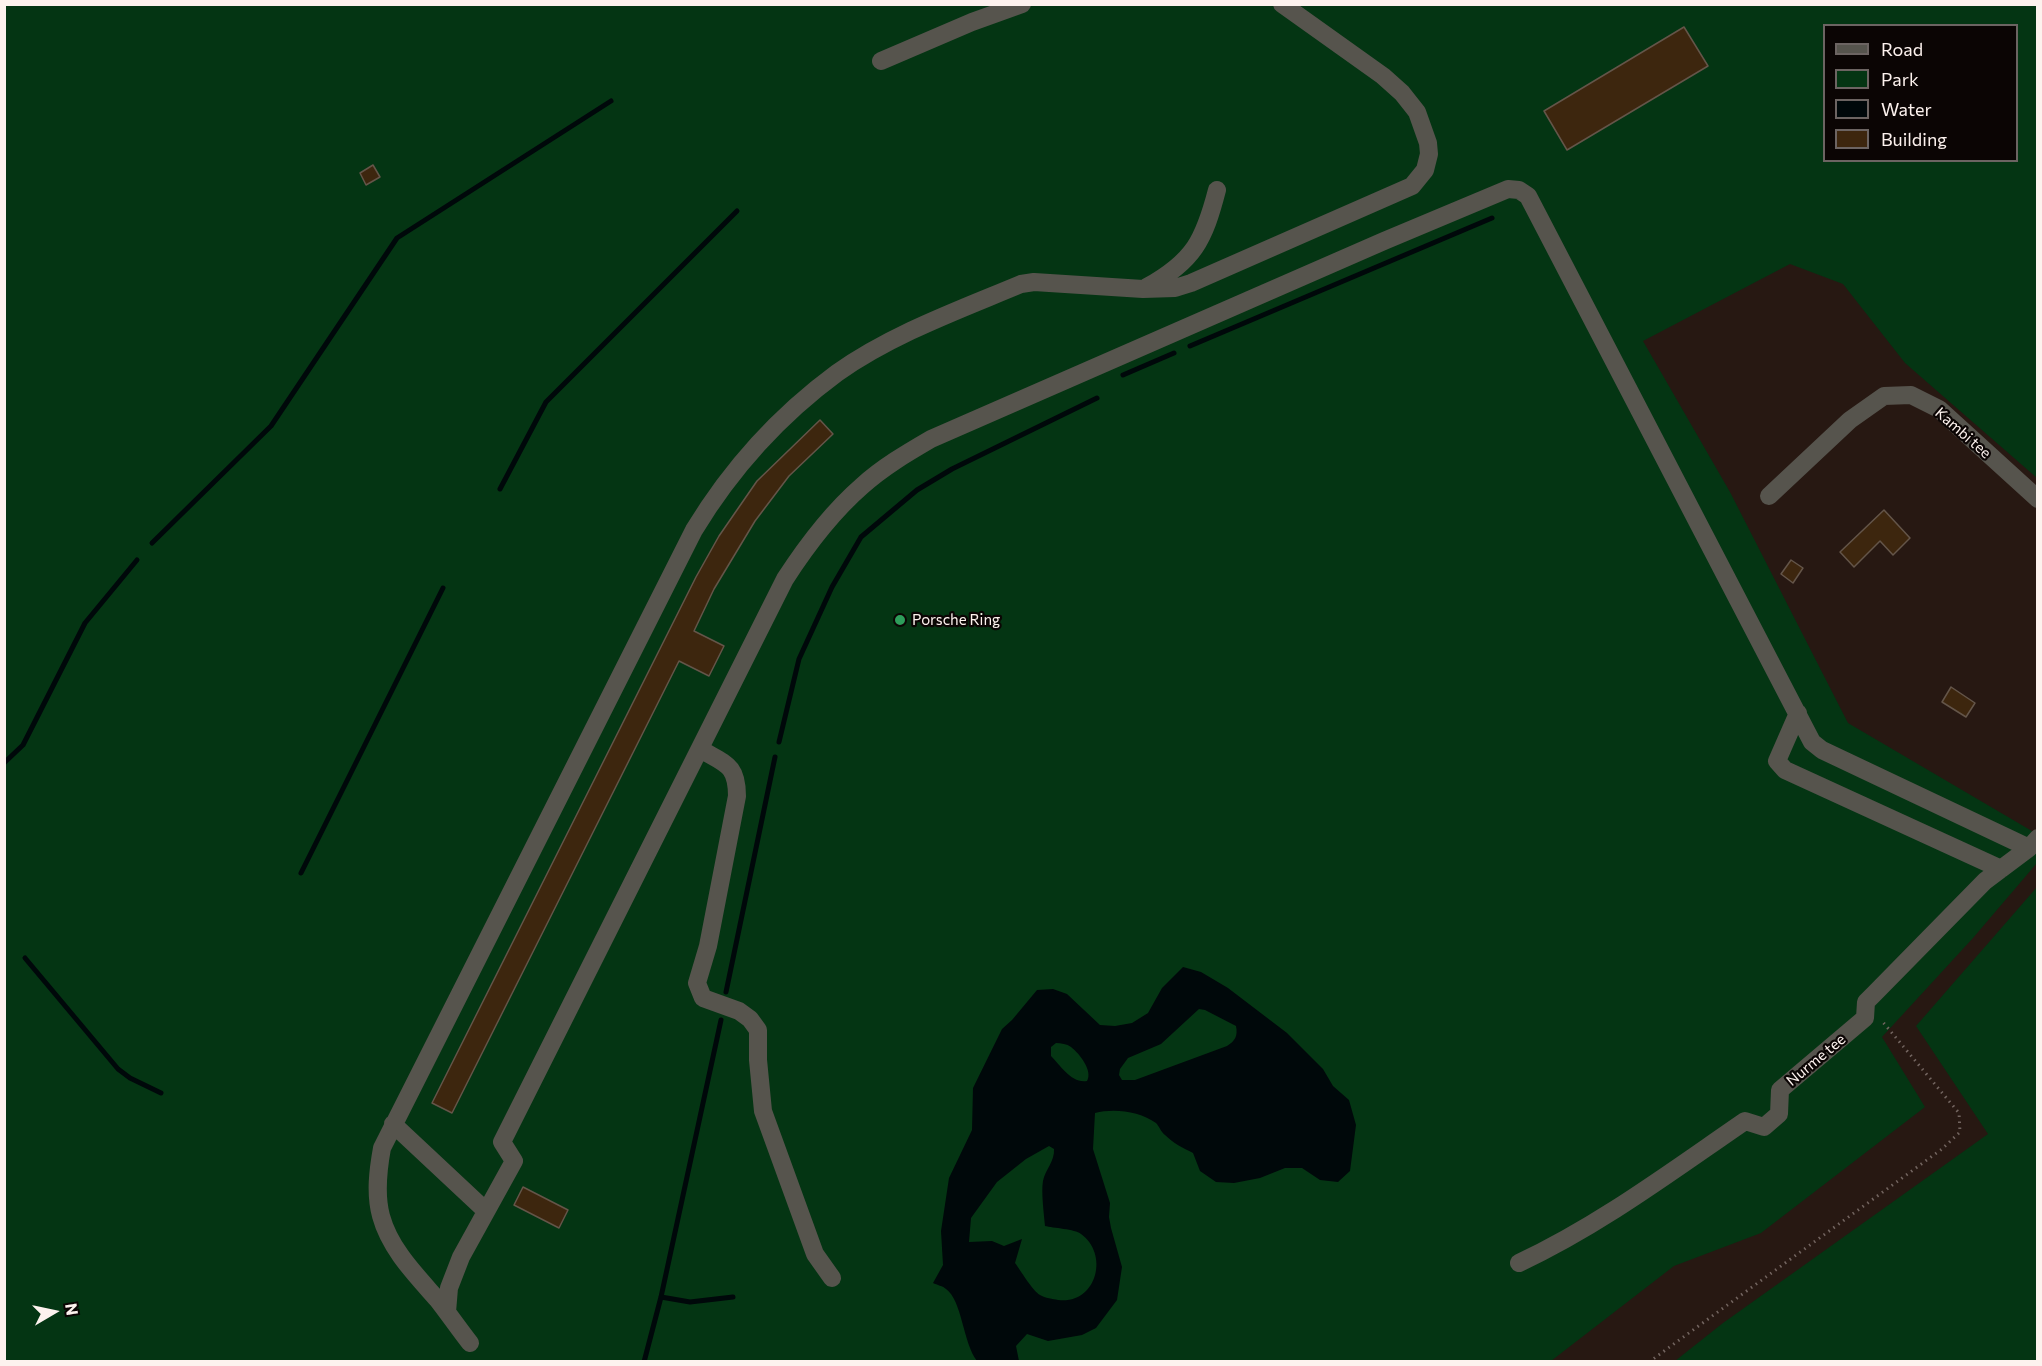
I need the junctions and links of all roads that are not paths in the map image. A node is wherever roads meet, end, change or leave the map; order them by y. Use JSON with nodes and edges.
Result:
{"nodes":[{"id":1,"x":1022,"y":4,"type":"edge"},
{"id":2,"x":1282,"y":4,"type":"edge"},
{"id":3,"x":881,"y":61,"type":"dead end"},
{"id":4,"x":1217,"y":190,"type":"dead end"},
{"id":5,"x":1143,"y":289,"type":"junction"},
{"id":6,"x":1769,"y":496,"type":"dead end"},
{"id":7,"x":2037,"y":499,"type":"edge"},
{"id":8,"x":1798,"y":713,"type":"junction"},
{"id":9,"x":700,"y":749,"type":"junction"},
{"id":10,"x":2033,"y":843,"type":"edge"},
{"id":11,"x":2001,"y":869,"type":"junction"},
{"id":12,"x":393,"y":1124,"type":"junction"},
{"id":13,"x":486,"y":1211,"type":"junction"},
{"id":14,"x":1519,"y":1263,"type":"dead end"},
{"id":15,"x":832,"y":1278,"type":"dead end"},
{"id":16,"x":447,"y":1312,"type":"junction"},
{"id":17,"x":470,"y":1343,"type":"dead end"}],
"edges":[{"from":1,"to":3,"type":"lane"},
{"from":2,"to":5,"type":"lane"},
{"from":4,"to":5,"type":"lane"},
{"from":5,"to":12,"type":"lane"},
{"from":6,"to":7,"type":"lane","name":"Kambi tee"},
{"from":8,"to":9,"type":"lane"},
{"from":8,"to":10,"type":"lane"},
{"from":8,"to":11,"type":"lane"},
{"from":9,"to":13,"type":"lane"},
{"from":9,"to":15,"type":"lane"},
{"from":10,"to":11,"type":"lane","name":"Nurme tee"},
{"from":11,"to":14,"type":"lane","name":"Nurme tee"},
{"from":12,"to":13,"type":"lane"},
{"from":12,"to":16,"type":"lane"},
{"from":13,"to":16,"type":"lane"},
{"from":16,"to":17,"type":"lane"}]}
